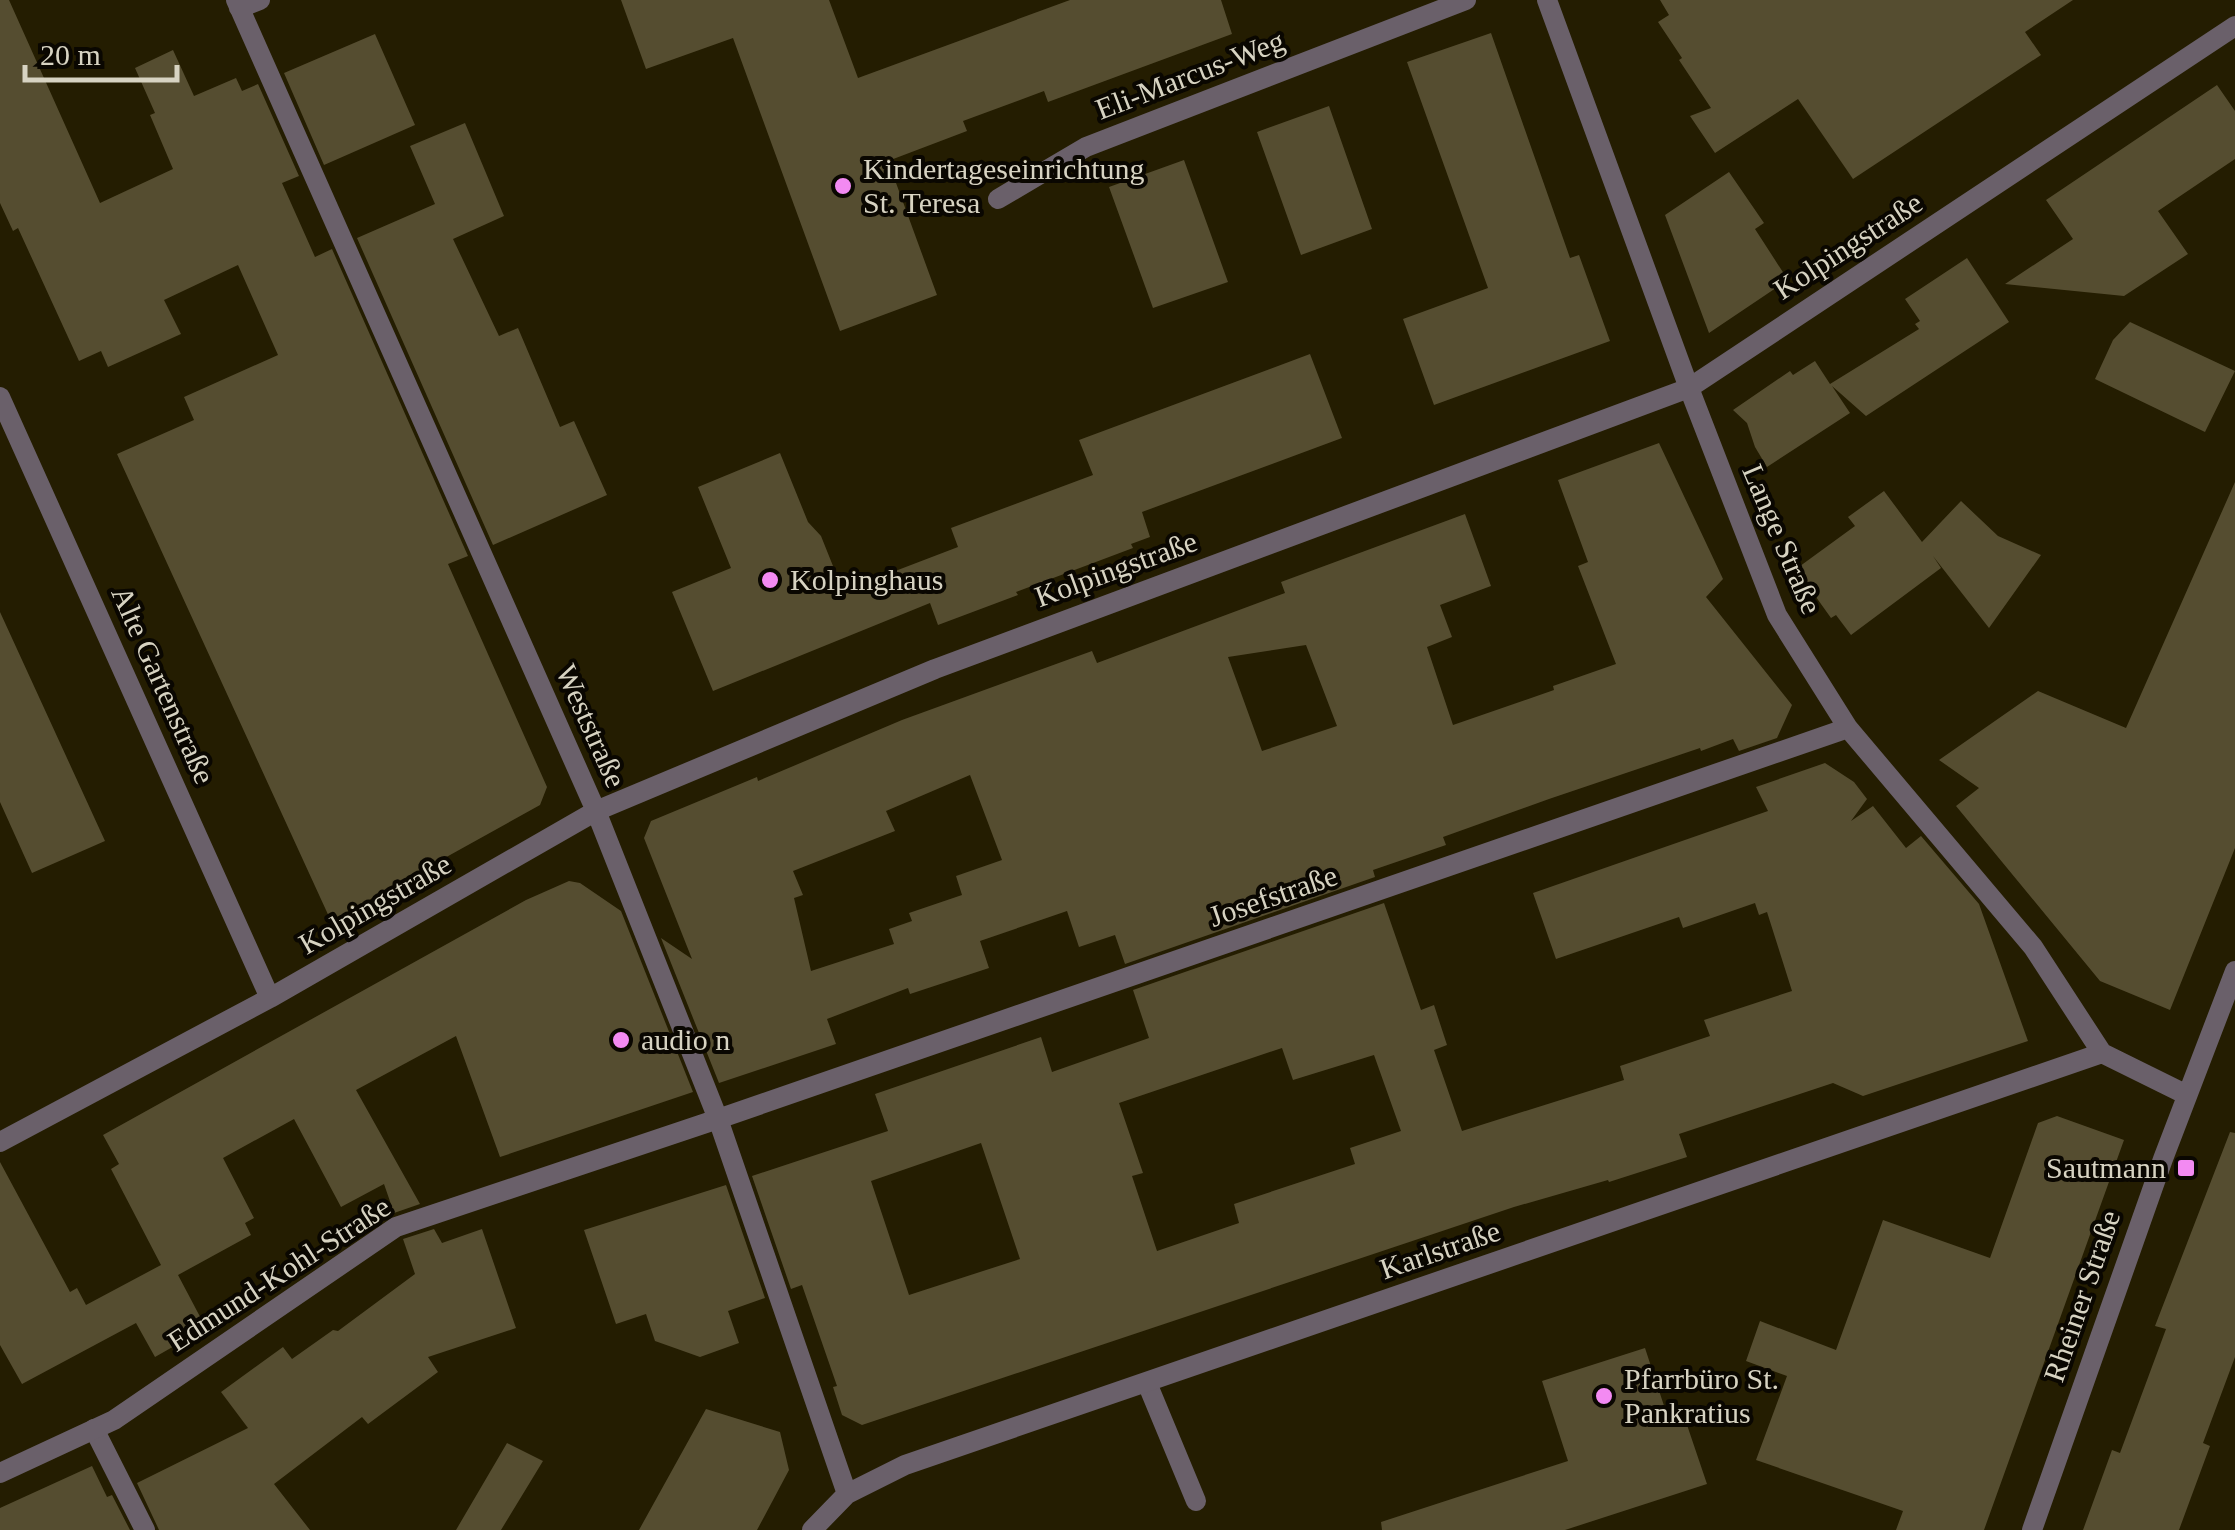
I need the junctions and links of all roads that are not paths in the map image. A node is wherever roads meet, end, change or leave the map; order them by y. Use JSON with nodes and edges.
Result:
{"nodes":[{"id":1,"x":260,"y":0,"type":"edge"},
{"id":2,"x":1466,"y":0,"type":"edge"},
{"id":3,"x":1547,"y":0,"type":"edge"},
{"id":4,"x":238,"y":4,"type":"edge"},
{"id":5,"x":2235,"y":26,"type":"edge"},
{"id":6,"x":998,"y":199,"type":"dead end"},
{"id":7,"x":1688,"y":388,"type":"junction"},
{"id":8,"x":0,"y":396,"type":"edge"},
{"id":9,"x":1848,"y":728,"type":"junction"},
{"id":10,"x":596,"y":811,"type":"junction"},
{"id":11,"x":2232,"y":986,"type":"edge"},
{"id":12,"x":270,"y":998,"type":"junction"},
{"id":13,"x":2102,"y":1053,"type":"junction"},
{"id":14,"x":2187,"y":1095,"type":"junction"},
{"id":15,"x":718,"y":1120,"type":"junction"},
{"id":16,"x":0,"y":1142,"type":"edge"},
{"id":17,"x":1147,"y":1383,"type":"junction"},
{"id":18,"x":94,"y":1429,"type":"junction"},
{"id":19,"x":0,"y":1473,"type":"edge"},
{"id":20,"x":846,"y":1494,"type":"junction"},
{"id":21,"x":1196,"y":1501,"type":"dead end"},
{"id":22,"x":145,"y":1530,"type":"edge"},
{"id":23,"x":812,"y":1530,"type":"edge"},
{"id":24,"x":2032,"y":1530,"type":"edge"}],
"edges":[{"from":1,"to":4,"type":"street"},
{"from":2,"to":6,"type":"street","name":"Eli-Marcus-Weg"},
{"from":3,"to":7,"type":"street","name":"Lange Straße"},
{"from":4,"to":10,"type":"street","name":"Weststraße"},
{"from":5,"to":7,"type":"street","name":"Kolpingstraße"},
{"from":7,"to":9,"type":"street","name":"Lange Straße"},
{"from":7,"to":10,"type":"street","name":"Kolpingstraße"},
{"from":8,"to":12,"type":"street","name":"Alte Gartenstraße"},
{"from":9,"to":13,"type":"street","name":"Lange Straße"},
{"from":9,"to":15,"type":"street","name":"Josefstraße"},
{"from":10,"to":12,"type":"street","name":"Kolpingstraße"},
{"from":10,"to":15,"type":"street","name":"Weststraße"},
{"from":11,"to":14,"type":"street","name":"Rheiner Straße"},
{"from":12,"to":16,"type":"street","name":"Kolpingstraße"},
{"from":13,"to":14,"type":"street"},
{"from":13,"to":17,"type":"street","name":"Karlstraße"},
{"from":14,"to":24,"type":"street","name":"Rheiner Straße"},
{"from":15,"to":18,"type":"street","name":"Edmund-Kohl-Straße"},
{"from":15,"to":20,"type":"street","name":"Weststraße"},
{"from":17,"to":20,"type":"street","name":"Karlstraße"},
{"from":17,"to":21,"type":"street"},
{"from":18,"to":19,"type":"street","name":"Edmund-Kohl-Straße"},
{"from":18,"to":22,"type":"street"},
{"from":20,"to":23,"type":"street","name":"Karlstraße"}]}
